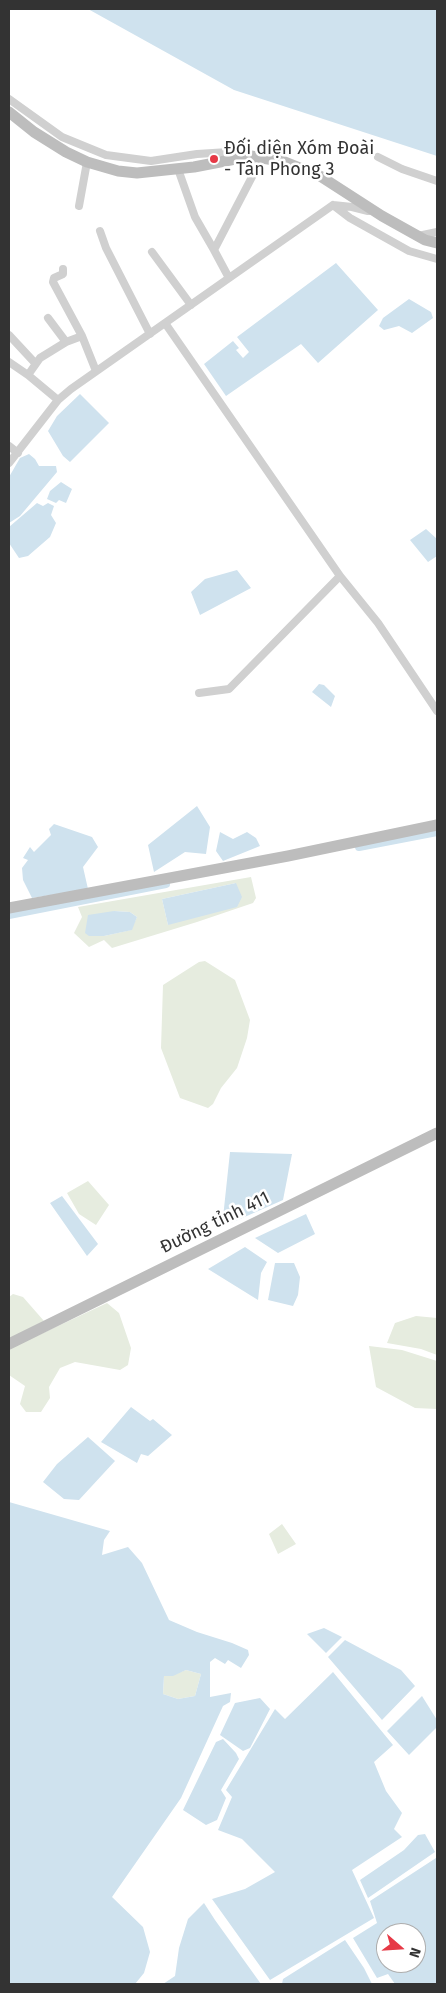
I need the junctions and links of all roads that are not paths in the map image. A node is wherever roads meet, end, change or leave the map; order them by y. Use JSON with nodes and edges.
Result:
{"nodes":[{"id":1,"x":9,"y":99,"type":"edge"},
{"id":2,"x":9,"y":112,"type":"edge"},
{"id":3,"x":195,"y":154,"type":"junction"},
{"id":4,"x":104,"y":155,"type":"junction"},
{"id":5,"x":251,"y":156,"type":"junction"},
{"id":6,"x":378,"y":157,"type":"dead end"},
{"id":7,"x":87,"y":162,"type":"junction"},
{"id":8,"x":174,"y":169,"type":"junction"},
{"id":9,"x":126,"y":172,"type":"junction"},
{"id":10,"x":437,"y":181,"type":"edge"},
{"id":11,"x":333,"y":205,"type":"junction"},
{"id":12,"x":79,"y":206,"type":"dead end"},
{"id":13,"x":382,"y":216,"type":"junction"},
{"id":14,"x":100,"y":231,"type":"dead end"},
{"id":15,"x":437,"y":232,"type":"edge"},
{"id":16,"x":418,"y":236,"type":"junction"},
{"id":17,"x":437,"y":243,"type":"edge"},
{"id":18,"x":214,"y":250,"type":"junction"},
{"id":19,"x":152,"y":252,"type":"dead end"},
{"id":20,"x":437,"y":259,"type":"edge"},
{"id":21,"x":63,"y":269,"type":"dead end"},
{"id":22,"x":229,"y":278,"type":"junction"},
{"id":23,"x":191,"y":305,"type":"junction"},
{"id":24,"x":48,"y":318,"type":"dead end"},
{"id":25,"x":165,"y":323,"type":"junction"},
{"id":26,"x":150,"y":334,"type":"junction"},
{"id":27,"x":9,"y":335,"type":"edge"},
{"id":28,"x":82,"y":336,"type":"junction"},
{"id":29,"x":66,"y":342,"type":"junction"},
{"id":30,"x":9,"y":362,"type":"edge"},
{"id":31,"x":35,"y":363,"type":"junction"},
{"id":32,"x":96,"y":371,"type":"junction"},
{"id":33,"x":28,"y":375,"type":"junction"},
{"id":34,"x":58,"y":400,"type":"junction"},
{"id":35,"x":9,"y":446,"type":"edge"},
{"id":36,"x":18,"y":453,"type":"junction"},
{"id":37,"x":9,"y":463,"type":"edge"},
{"id":38,"x":340,"y":576,"type":"junction"},
{"id":39,"x":199,"y":693,"type":"dead end"},
{"id":40,"x":437,"y":711,"type":"edge"},
{"id":41,"x":437,"y":825,"type":"edge"},
{"id":42,"x":9,"y":908,"type":"edge"},
{"id":43,"x":437,"y":1133,"type":"edge"},
{"id":44,"x":9,"y":1344,"type":"edge"}],
"edges":[{"from":1,"to":4,"type":"street"},
{"from":2,"to":7,"type":"main road"},
{"from":3,"to":4,"type":"street"},
{"from":3,"to":5,"type":"street"},
{"from":3,"to":8,"type":"street"},
{"from":4,"to":9,"type":"street"},
{"from":5,"to":8,"type":"main road"},
{"from":5,"to":13,"type":"main road"},
{"from":5,"to":18,"type":"street"},
{"from":6,"to":10,"type":"street"},
{"from":7,"to":9,"type":"main road"},
{"from":7,"to":12,"type":"street"},
{"from":8,"to":9,"type":"main road"},
{"from":8,"to":18,"type":"street"},
{"from":11,"to":13,"type":"street"},
{"from":11,"to":20,"type":"street"},
{"from":11,"to":22,"type":"street"},
{"from":13,"to":16,"type":"main road"},
{"from":14,"to":26,"type":"street"},
{"from":15,"to":16,"type":"street"},
{"from":16,"to":17,"type":"main road"},
{"from":18,"to":22,"type":"street"},
{"from":19,"to":23,"type":"street"},
{"from":21,"to":28,"type":"street"},
{"from":22,"to":23,"type":"street"},
{"from":23,"to":25,"type":"street"},
{"from":24,"to":29,"type":"street"},
{"from":25,"to":26,"type":"street"},
{"from":25,"to":38,"type":"street"},
{"from":26,"to":32,"type":"street"},
{"from":27,"to":31,"type":"street"},
{"from":28,"to":29,"type":"street"},
{"from":28,"to":32,"type":"street"},
{"from":29,"to":31,"type":"street"},
{"from":30,"to":33,"type":"street"},
{"from":31,"to":33,"type":"street"},
{"from":32,"to":34,"type":"street"},
{"from":33,"to":34,"type":"street"},
{"from":34,"to":36,"type":"street"},
{"from":35,"to":36,"type":"street"},
{"from":36,"to":37,"type":"street"},
{"from":38,"to":39,"type":"street"},
{"from":38,"to":40,"type":"street"},
{"from":41,"to":42,"type":"main road"},
{"from":43,"to":44,"type":"main road","name":"Đường tỉnh 411"}]}
